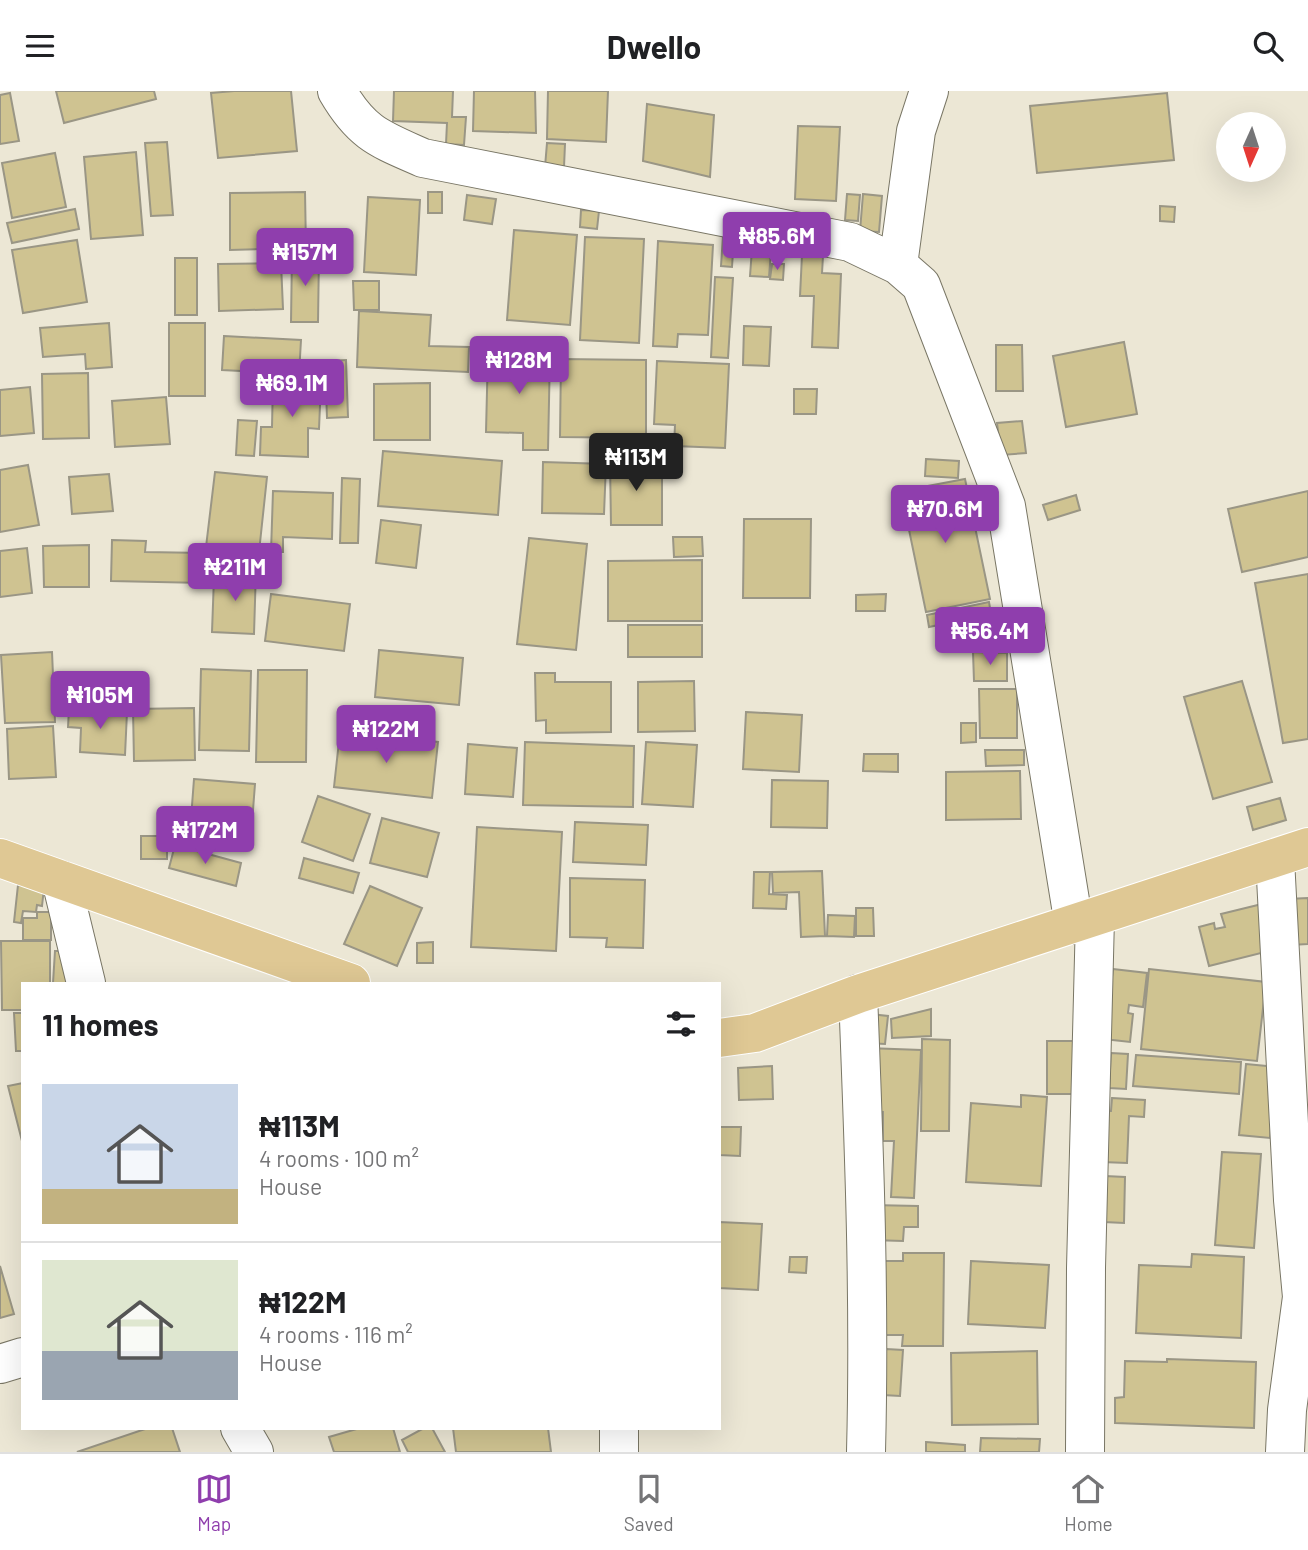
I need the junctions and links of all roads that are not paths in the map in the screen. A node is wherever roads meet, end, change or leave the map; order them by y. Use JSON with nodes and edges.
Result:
{"nodes":[{"id":1,"x":337,"y":91,"type":"edge"},
{"id":2,"x":929,"y":91,"type":"edge"},
{"id":3,"x":898,"y":265,"type":"junction"},
{"id":4,"x":1292,"y":853,"type":"edge"},
{"id":5,"x":0,"y":858,"type":"edge"},
{"id":6,"x":61,"y":880,"type":"junction"},
{"id":7,"x":1085,"y":922,"type":"junction"},
{"id":8,"x":86,"y":982,"type":"edge"},
{"id":9,"x":348,"y":982,"type":"edge"},
{"id":10,"x":858,"y":994,"type":"junction"},
{"id":11,"x":721,"y":1038,"type":"edge"},
{"id":12,"x":21,"y":1358,"type":"edge"},
{"id":13,"x":0,"y":1364,"type":"edge"},
{"id":14,"x":241,"y":1430,"type":"edge"},
{"id":15,"x":619,"y":1430,"type":"edge"},
{"id":16,"x":254,"y":1452,"type":"edge"},
{"id":17,"x":619,"y":1452,"type":"edge"},
{"id":18,"x":866,"y":1452,"type":"edge"},
{"id":19,"x":1085,"y":1452,"type":"edge"},
{"id":20,"x":1285,"y":1452,"type":"edge"}],
"edges":[{"from":1,"to":3,"type":"street"},
{"from":2,"to":3,"type":"street"},
{"from":3,"to":7,"type":"street"},
{"from":4,"to":7,"type":"main road"},
{"from":4,"to":20,"type":"street"},
{"from":5,"to":6,"type":"main road"},
{"from":6,"to":8,"type":"street"},
{"from":6,"to":9,"type":"main road"},
{"from":7,"to":10,"type":"main road"},
{"from":7,"to":19,"type":"street"},
{"from":10,"to":11,"type":"main road"},
{"from":10,"to":18,"type":"street"},
{"from":12,"to":13,"type":"street"},
{"from":14,"to":16,"type":"street"},
{"from":15,"to":17,"type":"street"}]}
